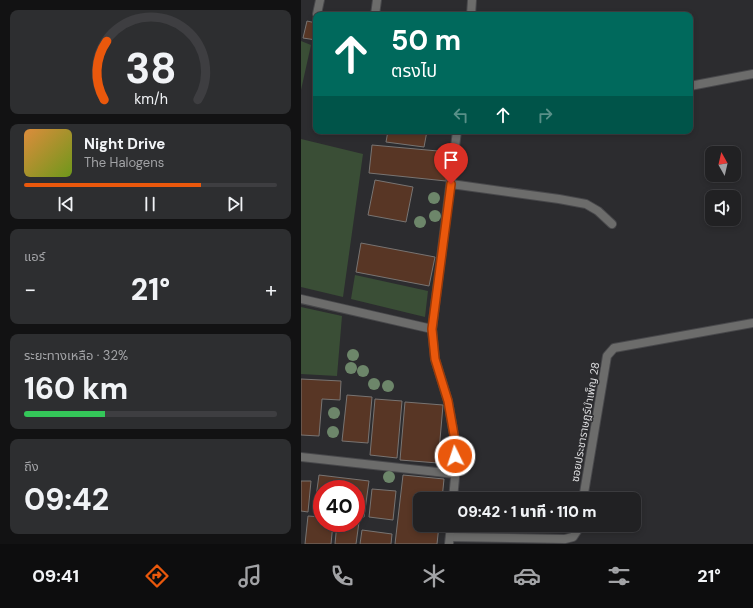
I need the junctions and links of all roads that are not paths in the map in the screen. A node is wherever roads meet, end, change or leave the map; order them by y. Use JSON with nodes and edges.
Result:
{"nodes":[{"id":1,"x":320,"y":0,"type":"edge"},
{"id":2,"x":377,"y":0,"type":"edge"},
{"id":3,"x":472,"y":0,"type":"edge"},
{"id":4,"x":317,"y":12,"type":"edge"},
{"id":5,"x":375,"y":12,"type":"edge"},
{"id":6,"x":471,"y":12,"type":"edge"},
{"id":7,"x":753,"y":74,"type":"edge"},
{"id":8,"x":693,"y":85,"type":"edge"},
{"id":9,"x":457,"y":134,"type":"edge"},
{"id":10,"x":451,"y":184,"type":"junction"},
{"id":11,"x":613,"y":224,"type":"dead end"},
{"id":12,"x":301,"y":299,"type":"edge"},
{"id":13,"x":753,"y":323,"type":"edge"},
{"id":14,"x":432,"y":329,"type":"junction"},
{"id":15,"x":301,"y":457,"type":"edge"},
{"id":16,"x":455,"y":474,"type":"junction"},
{"id":17,"x":454,"y":492,"type":"edge"},
{"id":18,"x":584,"y":492,"type":"edge"},
{"id":19,"x":576,"y":532,"type":"edge"},
{"id":20,"x":450,"y":541,"type":"edge"}],
"edges":[{"from":1,"to":4,"type":"street"},
{"from":2,"to":5,"type":"street"},
{"from":3,"to":6,"type":"street"},
{"from":7,"to":8,"type":"street"},
{"from":9,"to":10,"type":"street"},
{"from":10,"to":11,"type":"street"},
{"from":10,"to":14,"type":"street"},
{"from":12,"to":14,"type":"street"},
{"from":13,"to":18,"type":"street","name":"ซอยประชาราษฎร์บำเพ็ญ 28"},
{"from":14,"to":16,"type":"street"},
{"from":15,"to":16,"type":"street"},
{"from":16,"to":17,"type":"street"},
{"from":19,"to":20,"type":"street"}]}
